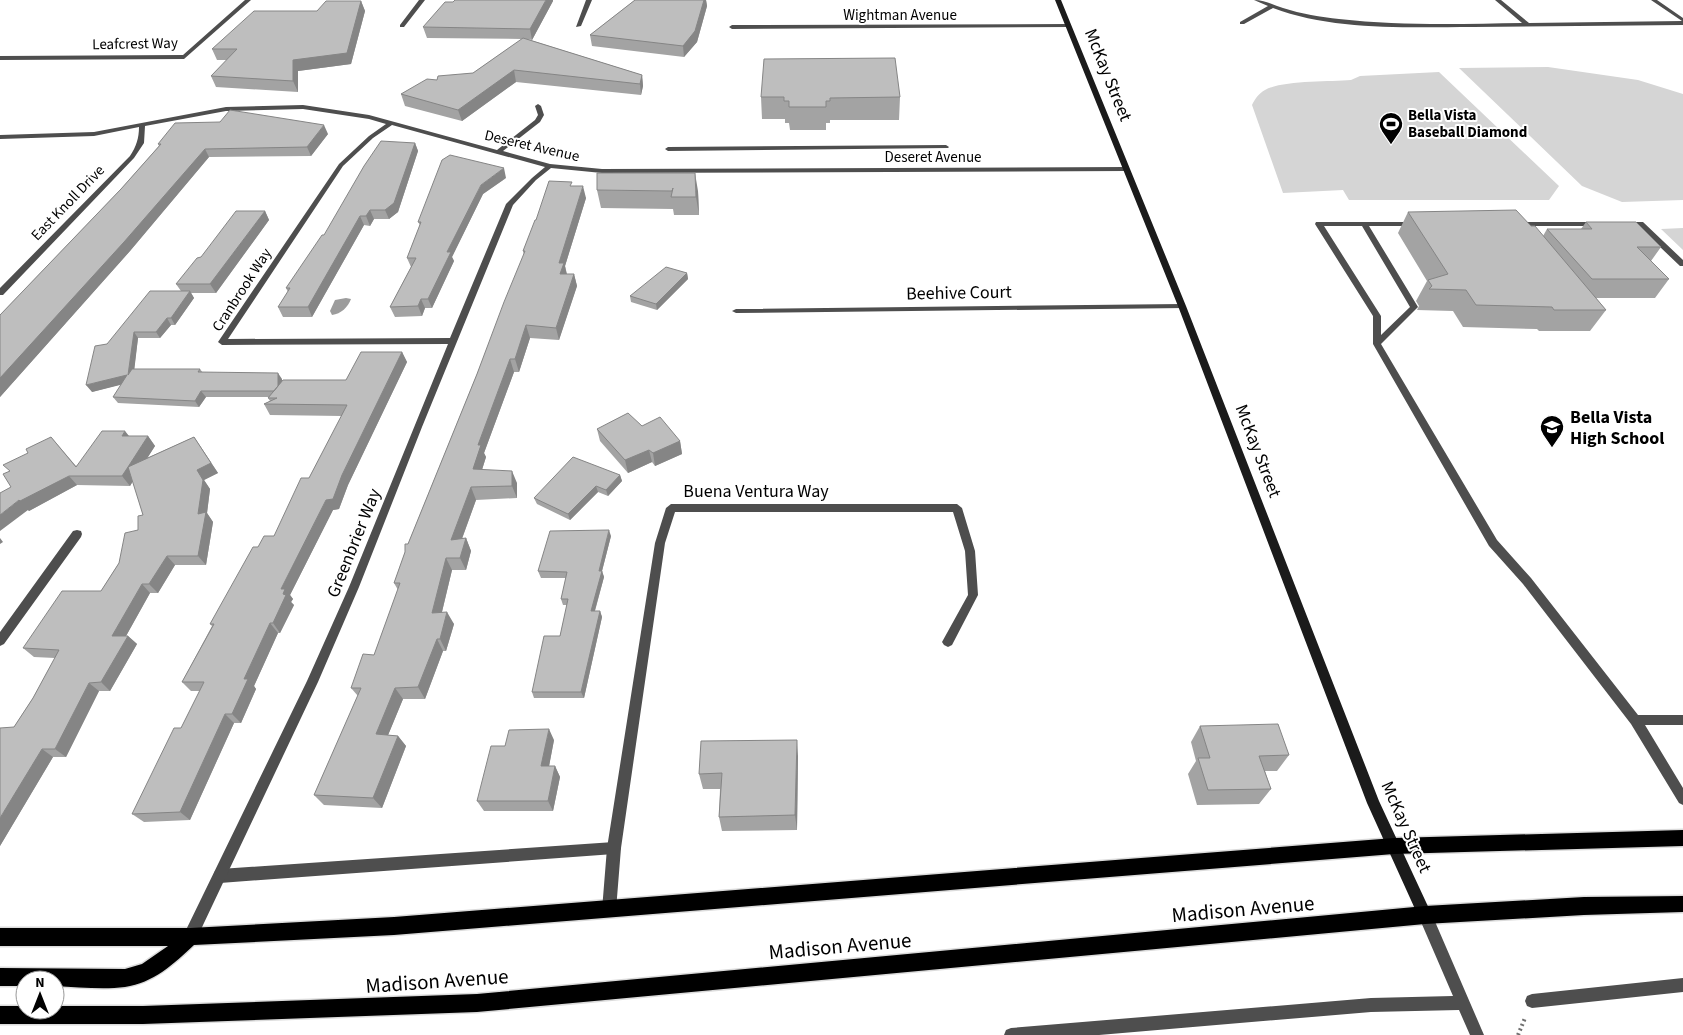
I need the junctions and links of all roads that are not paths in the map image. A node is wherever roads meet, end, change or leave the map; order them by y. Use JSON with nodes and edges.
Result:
{"nodes":[{"id":1,"x":248,"y":0,"type":"edge"},
{"id":2,"x":422,"y":0,"type":"edge"},
{"id":3,"x":589,"y":0,"type":"edge"},
{"id":4,"x":1058,"y":0,"type":"edge"},
{"id":5,"x":1257,"y":0,"type":"edge"},
{"id":6,"x":1498,"y":0,"type":"edge"},
{"id":7,"x":1654,"y":0,"type":"edge"},
{"id":8,"x":1272,"y":6,"type":"junction"},
{"id":9,"x":1242,"y":22,"type":"dead end"},
{"id":10,"x":1683,"y":22,"type":"edge"},
{"id":11,"x":1527,"y":24,"type":"junction"},
{"id":12,"x":402,"y":26,"type":"dead end"},
{"id":13,"x":578,"y":26,"type":"dead end"},
{"id":14,"x":1068,"y":26,"type":"junction"},
{"id":15,"x":732,"y":27,"type":"dead end"},
{"id":16,"x":0,"y":58,"type":"edge"},
{"id":17,"x":538,"y":106,"type":"dead end"},
{"id":18,"x":391,"y":123,"type":"junction"},
{"id":19,"x":142,"y":125,"type":"junction"},
{"id":20,"x":0,"y":137,"type":"edge"},
{"id":21,"x":946,"y":147,"type":"dead end"},
{"id":22,"x":668,"y":149,"type":"dead end"},
{"id":23,"x":498,"y":152,"type":"junction"},
{"id":24,"x":550,"y":166,"type":"junction"},
{"id":25,"x":1126,"y":169,"type":"junction"},
{"id":26,"x":1364,"y":224,"type":"junction"},
{"id":27,"x":1422,"y":224,"type":"edge"},
{"id":28,"x":1515,"y":232,"type":"edge"},
{"id":29,"x":1683,"y":264,"type":"edge"},
{"id":30,"x":0,"y":292,"type":"edge"},
{"id":31,"x":1182,"y":306,"type":"junction"},
{"id":32,"x":736,"y":311,"type":"dead end"},
{"id":33,"x":454,"y":341,"type":"junction"},
{"id":34,"x":1377,"y":344,"type":"junction"},
{"id":35,"x":77,"y":534,"type":"dead end"},
{"id":36,"x":0,"y":642,"type":"edge"},
{"id":37,"x":948,"y":642,"type":"dead end"},
{"id":38,"x":1634,"y":720,"type":"junction"},
{"id":39,"x":1683,"y":720,"type":"edge"},
{"id":40,"x":1683,"y":799,"type":"edge"},
{"id":41,"x":1683,"y":838,"type":"edge"},
{"id":42,"x":1394,"y":846,"type":"junction"},
{"id":43,"x":614,"y":848,"type":"junction"},
{"id":44,"x":220,"y":876,"type":"junction"},
{"id":45,"x":1683,"y":904,"type":"edge"},
{"id":46,"x":609,"y":910,"type":"junction"},
{"id":47,"x":1425,"y":915,"type":"junction"},
{"id":48,"x":190,"y":937,"type":"junction"},
{"id":49,"x":0,"y":938,"type":"edge"},
{"id":50,"x":0,"y":977,"type":"edge"},
{"id":51,"x":1683,"y":985,"type":"edge"},
{"id":52,"x":1532,"y":1001,"type":"dead end"},
{"id":53,"x":1464,"y":1003,"type":"junction"},
{"id":54,"x":0,"y":1016,"type":"edge"},
{"id":55,"x":1010,"y":1035,"type":"edge"},
{"id":56,"x":1477,"y":1035,"type":"edge"}],
"edges":[{"from":1,"to":16,"type":"street","name":"Leafcrest Way"},
{"from":2,"to":12,"type":"street"},
{"from":3,"to":13,"type":"street"},
{"from":4,"to":14,"type":"street","name":"McKay Street"},
{"from":5,"to":8,"type":"street"},
{"from":6,"to":11,"type":"street"},
{"from":7,"to":10,"type":"street"},
{"from":8,"to":9,"type":"street"},
{"from":8,"to":11,"type":"street"},
{"from":10,"to":11,"type":"street"},
{"from":14,"to":15,"type":"street","name":"Wightman Avenue"},
{"from":14,"to":25,"type":"street","name":"McKay Street"},
{"from":17,"to":23,"type":"street"},
{"from":18,"to":19,"type":"street","name":"Deseret Avenue"},
{"from":18,"to":23,"type":"street","name":"Deseret Avenue"},
{"from":18,"to":33,"type":"street","name":"Cranbrook Way"},
{"from":19,"to":20,"type":"street","name":"Deseret Avenue"},
{"from":19,"to":30,"type":"street","name":"East Knoll Drive"},
{"from":21,"to":22,"type":"street"},
{"from":23,"to":24,"type":"street","name":"Deseret Avenue"},
{"from":24,"to":25,"type":"street","name":"Deseret Avenue"},
{"from":24,"to":33,"type":"street","name":"Greenbrier Way"},
{"from":25,"to":31,"type":"street","name":"McKay Street"},
{"from":26,"to":27,"type":"street"},
{"from":26,"to":34,"type":"street"},
{"from":26,"to":34,"type":"street"},
{"from":28,"to":29,"type":"street"},
{"from":31,"to":32,"type":"street","name":"Beehive Court"},
{"from":31,"to":42,"type":"street","name":"McKay Street"},
{"from":33,"to":44,"type":"street","name":"Greenbrier Way"},
{"from":34,"to":38,"type":"street"},
{"from":35,"to":36,"type":"street"},
{"from":37,"to":43,"type":"street","name":"Buena Ventura Way"},
{"from":38,"to":39,"type":"street"},
{"from":38,"to":40,"type":"street"},
{"from":41,"to":42,"type":"main road"},
{"from":42,"to":46,"type":"main road"},
{"from":42,"to":47,"type":"street","name":"McKay Street"},
{"from":43,"to":44,"type":"street"},
{"from":43,"to":46,"type":"street","name":"Buena Ventura Way"},
{"from":44,"to":48,"type":"street","name":"Greenbrier Way"},
{"from":45,"to":47,"type":"main road","name":"Madison Avenue"},
{"from":46,"to":48,"type":"main road"},
{"from":47,"to":53,"type":"street"},
{"from":47,"to":54,"type":"main road","name":"Madison Avenue"},
{"from":48,"to":49,"type":"main road"},
{"from":48,"to":50,"type":"main road"},
{"from":51,"to":52,"type":"street"},
{"from":53,"to":55,"type":"street"},
{"from":53,"to":56,"type":"street"}]}
